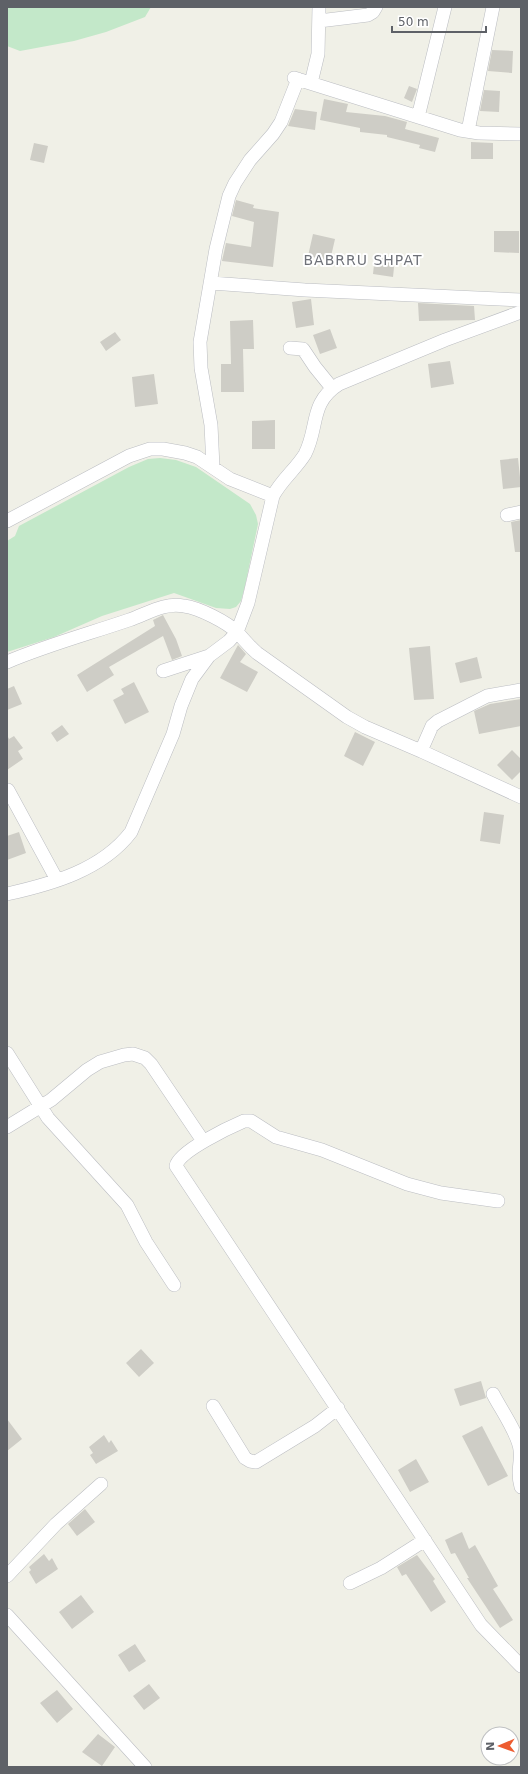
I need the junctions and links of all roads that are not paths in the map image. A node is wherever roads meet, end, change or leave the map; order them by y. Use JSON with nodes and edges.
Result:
{"nodes":[{"id":1,"x":319,"y":7,"type":"edge"},
{"id":2,"x":376,"y":7,"type":"edge"},
{"id":3,"x":445,"y":7,"type":"edge"},
{"id":4,"x":493,"y":7,"type":"edge"},
{"id":5,"x":319,"y":21,"type":"junction"},
{"id":6,"x":311,"y":83,"type":"junction"},
{"id":7,"x":418,"y":117,"type":"junction"},
{"id":8,"x":468,"y":131,"type":"junction"},
{"id":9,"x":521,"y":134,"type":"edge"},
{"id":10,"x":211,"y":283,"type":"junction"},
{"id":11,"x":521,"y":300,"type":"edge"},
{"id":12,"x":521,"y":312,"type":"edge"},
{"id":13,"x":290,"y":348,"type":"dead end"},
{"id":14,"x":332,"y":388,"type":"junction"},
{"id":15,"x":213,"y":467,"type":"junction"},
{"id":16,"x":273,"y":496,"type":"junction"},
{"id":17,"x":521,"y":512,"type":"edge"},
{"id":18,"x":507,"y":515,"type":"dead end"},
{"id":19,"x":8,"y":522,"type":"edge"},
{"id":20,"x":237,"y":632,"type":"junction"},
{"id":21,"x":209,"y":656,"type":"junction"},
{"id":22,"x":7,"y":662,"type":"edge"},
{"id":23,"x":163,"y":671,"type":"dead end"},
{"id":24,"x":521,"y":690,"type":"edge"},
{"id":25,"x":422,"y":751,"type":"junction"},
{"id":26,"x":8,"y":790,"type":"dead end"},
{"id":27,"x":521,"y":797,"type":"edge"},
{"id":28,"x":57,"y":880,"type":"junction"},
{"id":29,"x":7,"y":894,"type":"edge"},
{"id":30,"x":7,"y":1053,"type":"edge"},
{"id":31,"x":39,"y":1106,"type":"junction"},
{"id":32,"x":7,"y":1127,"type":"edge"},
{"id":33,"x":203,"y":1141,"type":"junction"},
{"id":34,"x":498,"y":1201,"type":"dead end"},
{"id":35,"x":174,"y":1285,"type":"dead end"},
{"id":36,"x":493,"y":1394,"type":"dead end"},
{"id":37,"x":213,"y":1406,"type":"dead end"},
{"id":38,"x":338,"y":1408,"type":"junction"},
{"id":39,"x":101,"y":1484,"type":"dead end"},
{"id":40,"x":521,"y":1487,"type":"edge"},
{"id":41,"x":425,"y":1540,"type":"junction"},
{"id":42,"x":7,"y":1576,"type":"edge"},
{"id":43,"x":350,"y":1583,"type":"dead end"},
{"id":44,"x":7,"y":1615,"type":"edge"},
{"id":45,"x":521,"y":1666,"type":"edge"},
{"id":46,"x":145,"y":1767,"type":"edge"}],
"edges":[{"from":1,"to":5,"type":"street"},
{"from":2,"to":5,"type":"street"},
{"from":3,"to":7,"type":"street"},
{"from":4,"to":8,"type":"street"},
{"from":5,"to":6,"type":"street"},
{"from":6,"to":7,"type":"street"},
{"from":6,"to":10,"type":"street"},
{"from":7,"to":8,"type":"street"},
{"from":8,"to":9,"type":"street"},
{"from":10,"to":11,"type":"street"},
{"from":10,"to":15,"type":"street"},
{"from":12,"to":14,"type":"street"},
{"from":13,"to":14,"type":"street"},
{"from":14,"to":16,"type":"street"},
{"from":15,"to":16,"type":"street"},
{"from":15,"to":19,"type":"street"},
{"from":16,"to":20,"type":"street"},
{"from":17,"to":18,"type":"street"},
{"from":20,"to":21,"type":"street"},
{"from":20,"to":22,"type":"street"},
{"from":20,"to":25,"type":"street"},
{"from":21,"to":23,"type":"street"},
{"from":21,"to":28,"type":"street"},
{"from":24,"to":25,"type":"street"},
{"from":25,"to":27,"type":"street"},
{"from":26,"to":28,"type":"street"},
{"from":28,"to":29,"type":"street"},
{"from":30,"to":31,"type":"street"},
{"from":31,"to":32,"type":"street"},
{"from":31,"to":33,"type":"street"},
{"from":31,"to":35,"type":"street"},
{"from":33,"to":34,"type":"street"},
{"from":33,"to":38,"type":"street"},
{"from":36,"to":40,"type":"street"},
{"from":37,"to":38,"type":"street"},
{"from":38,"to":41,"type":"street"},
{"from":39,"to":42,"type":"street"},
{"from":41,"to":43,"type":"street"},
{"from":41,"to":45,"type":"street"},
{"from":44,"to":46,"type":"street"}]}
